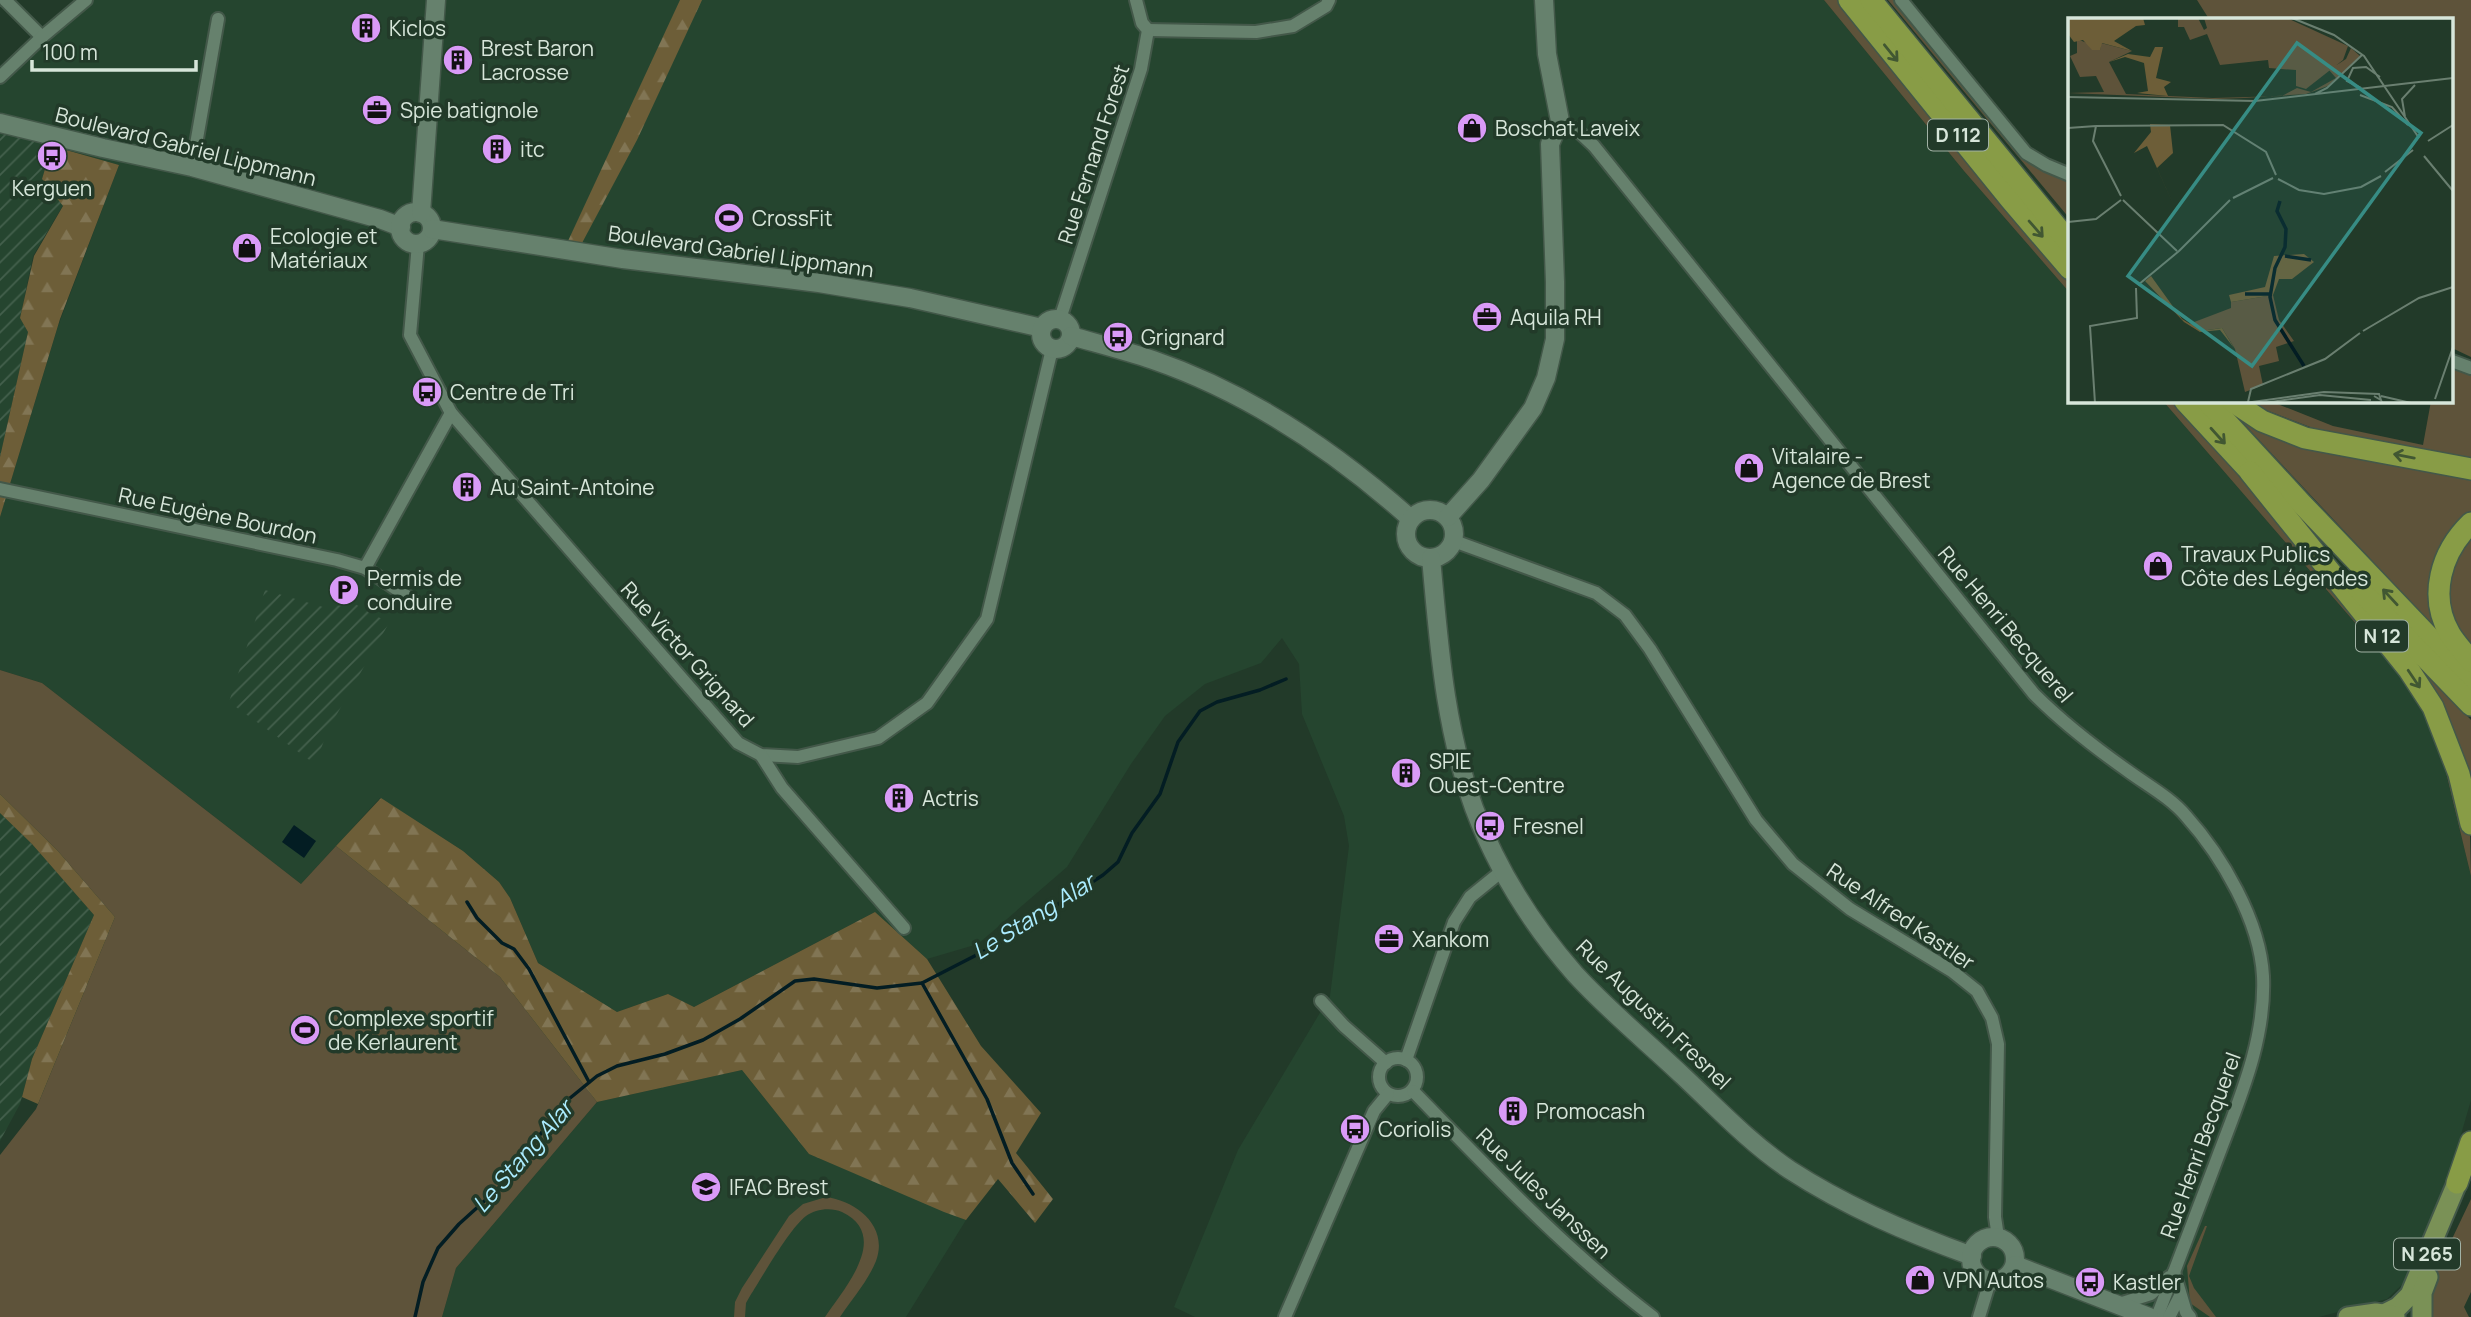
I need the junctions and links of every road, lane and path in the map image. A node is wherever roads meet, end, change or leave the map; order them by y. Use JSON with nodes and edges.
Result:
{"nodes":[{"id":1,"x":5,"y":0,"type":"edge"},
{"id":2,"x":86,"y":0,"type":"edge"},
{"id":3,"x":436,"y":0,"type":"edge"},
{"id":4,"x":1136,"y":0,"type":"edge"},
{"id":5,"x":1329,"y":0,"type":"edge"},
{"id":6,"x":1544,"y":0,"type":"edge"},
{"id":7,"x":1849,"y":0,"type":"edge"},
{"id":8,"x":1871,"y":0,"type":"edge"},
{"id":9,"x":1900,"y":0,"type":"edge"},
{"id":10,"x":218,"y":19,"type":"dead end"},
{"id":11,"x":1148,"y":30,"type":"junction"},
{"id":12,"x":41,"y":37,"type":"junction"},
{"id":13,"x":0,"y":77,"type":"edge"},
{"id":14,"x":1560,"y":121,"type":"junction"},
{"id":15,"x":0,"y":123,"type":"edge"},
{"id":16,"x":192,"y":167,"type":"junction"},
{"id":17,"x":2068,"y":174,"type":"edge"},
{"id":18,"x":421,"y":213,"type":"junction"},
{"id":19,"x":401,"y":228,"type":"junction"},
{"id":20,"x":432,"y":229,"type":"junction"},
{"id":21,"x":2068,"y":240,"type":"edge"},
{"id":22,"x":418,"y":244,"type":"junction"},
{"id":23,"x":2068,"y":267,"type":"edge"},
{"id":24,"x":1060,"y":319,"type":"junction"},
{"id":25,"x":1042,"y":328,"type":"junction"},
{"id":26,"x":1071,"y":336,"type":"junction"},
{"id":27,"x":1052,"y":349,"type":"junction"},
{"id":28,"x":2454,"y":361,"type":"edge"},
{"id":29,"x":2471,"y":368,"type":"edge"},
{"id":30,"x":2186,"y":402,"type":"edge"},
{"id":31,"x":2208,"y":402,"type":"edge"},
{"id":32,"x":2234,"y":402,"type":"edge"},
{"id":33,"x":451,"y":413,"type":"junction"},
{"id":34,"x":2471,"y":469,"type":"edge"},
{"id":35,"x":2250,"y":471,"type":"junction"},
{"id":36,"x":0,"y":489,"type":"edge"},
{"id":37,"x":1448,"y":517,"type":"junction"},
{"id":38,"x":1411,"y":519,"type":"junction"},
{"id":39,"x":2471,"y":523,"type":"edge"},
{"id":40,"x":1454,"y":541,"type":"junction"},
{"id":41,"x":1431,"y":558,"type":"junction"},
{"id":42,"x":365,"y":568,"type":"junction"},
{"id":43,"x":417,"y":603,"type":"dead end"},
{"id":44,"x":2471,"y":661,"type":"edge"},
{"id":45,"x":2471,"y":681,"type":"edge"},
{"id":46,"x":2471,"y":705,"type":"edge"},
{"id":47,"x":761,"y":755,"type":"junction"},
{"id":48,"x":2471,"y":824,"type":"edge"},
{"id":49,"x":1502,"y":871,"type":"junction"},
{"id":50,"x":904,"y":928,"type":"dead end"},
{"id":51,"x":1321,"y":1000,"type":"dead end"},
{"id":52,"x":1406,"y":1060,"type":"junction"},
{"id":53,"x":1386,"y":1063,"type":"junction"},
{"id":54,"x":1413,"y":1091,"type":"junction"},
{"id":55,"x":1388,"y":1094,"type":"junction"},
{"id":56,"x":2471,"y":1142,"type":"edge"},
{"id":57,"x":2471,"y":1150,"type":"edge"},
{"id":58,"x":2465,"y":1177,"type":"edge"},
{"id":59,"x":1998,"y":1237,"type":"junction"},
{"id":60,"x":1972,"y":1256,"type":"junction"},
{"id":61,"x":2015,"y":1265,"type":"junction"},
{"id":62,"x":2174,"y":1272,"type":"junction"},
{"id":63,"x":1990,"y":1281,"type":"junction"},
{"id":64,"x":2180,"y":1296,"type":"junction"},
{"id":65,"x":2118,"y":1305,"type":"junction"},
{"id":66,"x":2391,"y":1315,"type":"edge"},
{"id":67,"x":1285,"y":1317,"type":"edge"},
{"id":68,"x":1653,"y":1317,"type":"edge"},
{"id":69,"x":1979,"y":1317,"type":"edge"},
{"id":70,"x":2149,"y":1317,"type":"edge"},
{"id":71,"x":2157,"y":1317,"type":"edge"},
{"id":72,"x":2169,"y":1317,"type":"edge"},
{"id":73,"x":2190,"y":1317,"type":"edge"},
{"id":74,"x":2348,"y":1317,"type":"edge"},
{"id":75,"x":2422,"y":1317,"type":"edge"}],
"edges":[{"from":1,"to":12,"type":"street"},
{"from":2,"to":12,"type":"street"},
{"from":3,"to":18,"type":"street"},
{"from":4,"to":11,"type":"street"},
{"from":5,"to":11,"type":"street"},
{"from":6,"to":14,"type":"street"},
{"from":7,"to":23,"type":"highway","number":"D 112","one_way":true},
{"from":8,"to":21,"type":"highway","number":"D 112"},
{"from":9,"to":17,"type":"street"},
{"from":10,"to":16,"type":"street"},
{"from":11,"to":24,"type":"street","name":"Rue Fernand Forest"},
{"from":12,"to":13,"type":"street"},
{"from":14,"to":37,"type":"street"},
{"from":14,"to":62,"type":"street","name":"Rue Henri Becquerel"},
{"from":15,"to":16,"type":"street","name":"Boulevard Gabriel Lippmann"},
{"from":16,"to":19,"type":"street","name":"Boulevard Gabriel Lippmann"},
{"from":18,"to":19,"type":"street"},
{"from":18,"to":20,"type":"street"},
{"from":19,"to":22,"type":"street"},
{"from":20,"to":22,"type":"street"},
{"from":20,"to":25,"type":"street","name":"Boulevard Gabriel Lippmann"},
{"from":22,"to":33,"type":"street","name":"Rue Victor Grignard"},
{"from":24,"to":25,"type":"street"},
{"from":24,"to":26,"type":"street"},
{"from":25,"to":27,"type":"street"},
{"from":26,"to":27,"type":"street"},
{"from":26,"to":38,"type":"street"},
{"from":27,"to":47,"type":"street","name":"Rue Victor Grignard"},
{"from":28,"to":29,"type":"street"},
{"from":30,"to":35,"type":"highway","one_way":true},
{"from":45,"to":31,"type":"highway","number":"N 12","one_way":true},
{"from":34,"to":32,"type":"highway","one_way":true},
{"from":33,"to":42,"type":"street"},
{"from":33,"to":47,"type":"street","name":"Rue Victor Grignard"},
{"from":35,"to":46,"type":"highway","number":"N 12"},
{"from":35,"to":48,"type":"highway","number":"N 12","one_way":true},
{"from":36,"to":42,"type":"street","name":"Rue Eugène Bourdon"},
{"from":37,"to":38,"type":"street"},
{"from":37,"to":40,"type":"street"},
{"from":38,"to":41,"type":"street"},
{"from":39,"to":44,"type":"highway"},
{"from":40,"to":41,"type":"street"},
{"from":40,"to":59,"type":"street","name":"Rue Alfred Kastler"},
{"from":41,"to":49,"type":"street","name":"Rue Augustin Fresnel"},
{"from":42,"to":43,"type":"street","name":"Rue Eugène Bourdon"},
{"from":47,"to":50,"type":"street"},
{"from":49,"to":52,"type":"street"},
{"from":49,"to":60,"type":"street","name":"Rue Augustin Fresnel"},
{"from":51,"to":53,"type":"street"},
{"from":52,"to":53,"type":"street"},
{"from":52,"to":54,"type":"street"},
{"from":53,"to":55,"type":"street"},
{"from":54,"to":55,"type":"street"},
{"from":54,"to":68,"type":"street","name":"Rue Jules Janssen"},
{"from":55,"to":67,"type":"street"},
{"from":56,"to":58,"type":"highway"},
{"from":57,"to":58,"type":"main road","number":"N 265"},
{"from":58,"to":66,"type":"main road","number":"N 265"},
{"from":58,"to":75,"type":"main road","number":"N 265"},
{"from":59,"to":60,"type":"street"},
{"from":59,"to":61,"type":"street"},
{"from":60,"to":63,"type":"street"},
{"from":61,"to":63,"type":"street"},
{"from":61,"to":65,"type":"street"},
{"from":62,"to":64,"type":"street","name":"Rue Henri Becquerel"},
{"from":62,"to":65,"type":"street","name":"Rue Henri Becquerel"},
{"from":62,"to":71,"type":"street","name":"Rue Henri Becquerel"},
{"from":63,"to":69,"type":"street"},
{"from":64,"to":72,"type":"street"},
{"from":64,"to":73,"type":"street","name":"Rue Henri Becquerel"},
{"from":65,"to":70,"type":"street"},
{"from":66,"to":74,"type":"main road"}]}
